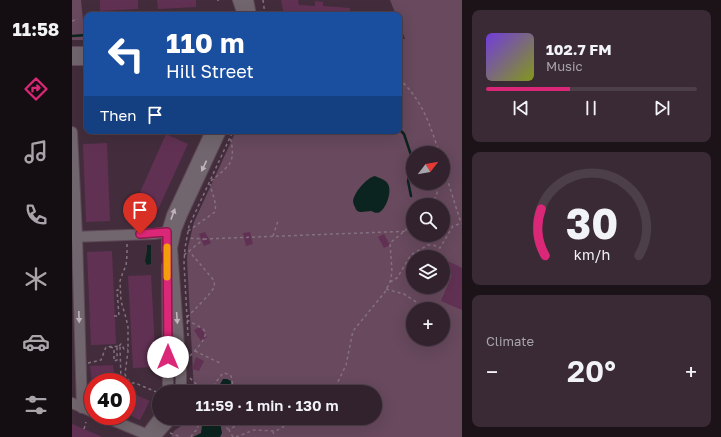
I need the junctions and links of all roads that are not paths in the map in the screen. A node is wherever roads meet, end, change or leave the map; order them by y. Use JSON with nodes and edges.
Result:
{"nodes":[{"id":1,"x":238,"y":0,"type":"edge"},
{"id":2,"x":248,"y":0,"type":"edge"},
{"id":3,"x":241,"y":12,"type":"edge"},
{"id":4,"x":250,"y":12,"type":"edge"},
{"id":5,"x":72,"y":52,"type":"edge"},
{"id":6,"x":84,"y":52,"type":"edge"},
{"id":7,"x":72,"y":60,"type":"edge"},
{"id":8,"x":84,"y":60,"type":"edge"},
{"id":9,"x":72,"y":132,"type":"edge"},
{"id":10,"x":210,"y":134,"type":"edge"},
{"id":11,"x":220,"y":134,"type":"edge"},
{"id":12,"x":171,"y":231,"type":"junction"},
{"id":13,"x":74,"y":236,"type":"edge"},
{"id":14,"x":168,"y":385,"type":"edge"},
{"id":15,"x":181,"y":385,"type":"edge"},
{"id":16,"x":72,"y":403,"type":"edge"},
{"id":17,"x":82,"y":408,"type":"joint"},
{"id":18,"x":124,"y":425,"type":"edge"},
{"id":19,"x":156,"y":425,"type":"edge"},
{"id":20,"x":163,"y":425,"type":"edge"},
{"id":21,"x":150,"y":436,"type":"edge"}],
"edges":[{"from":1,"to":3,"type":"street"},
{"from":2,"to":4,"type":"street"},
{"from":5,"to":6,"type":"street"},
{"from":7,"to":8,"type":"street"},
{"from":9,"to":13,"type":"street"},
{"from":12,"to":10,"type":"street","one_way":true},
{"from":11,"to":12,"type":"street","one_way":true},
{"from":12,"to":13,"type":"street"},
{"from":12,"to":14,"type":"street"},
{"from":12,"to":15,"type":"street","one_way":true},
{"from":13,"to":17,"type":"street","one_way":true},
{"from":16,"to":17,"type":"street"},
{"from":18,"to":21,"type":"street"},
{"from":19,"to":21,"type":"street"},
{"from":20,"to":21,"type":"street"}]}
